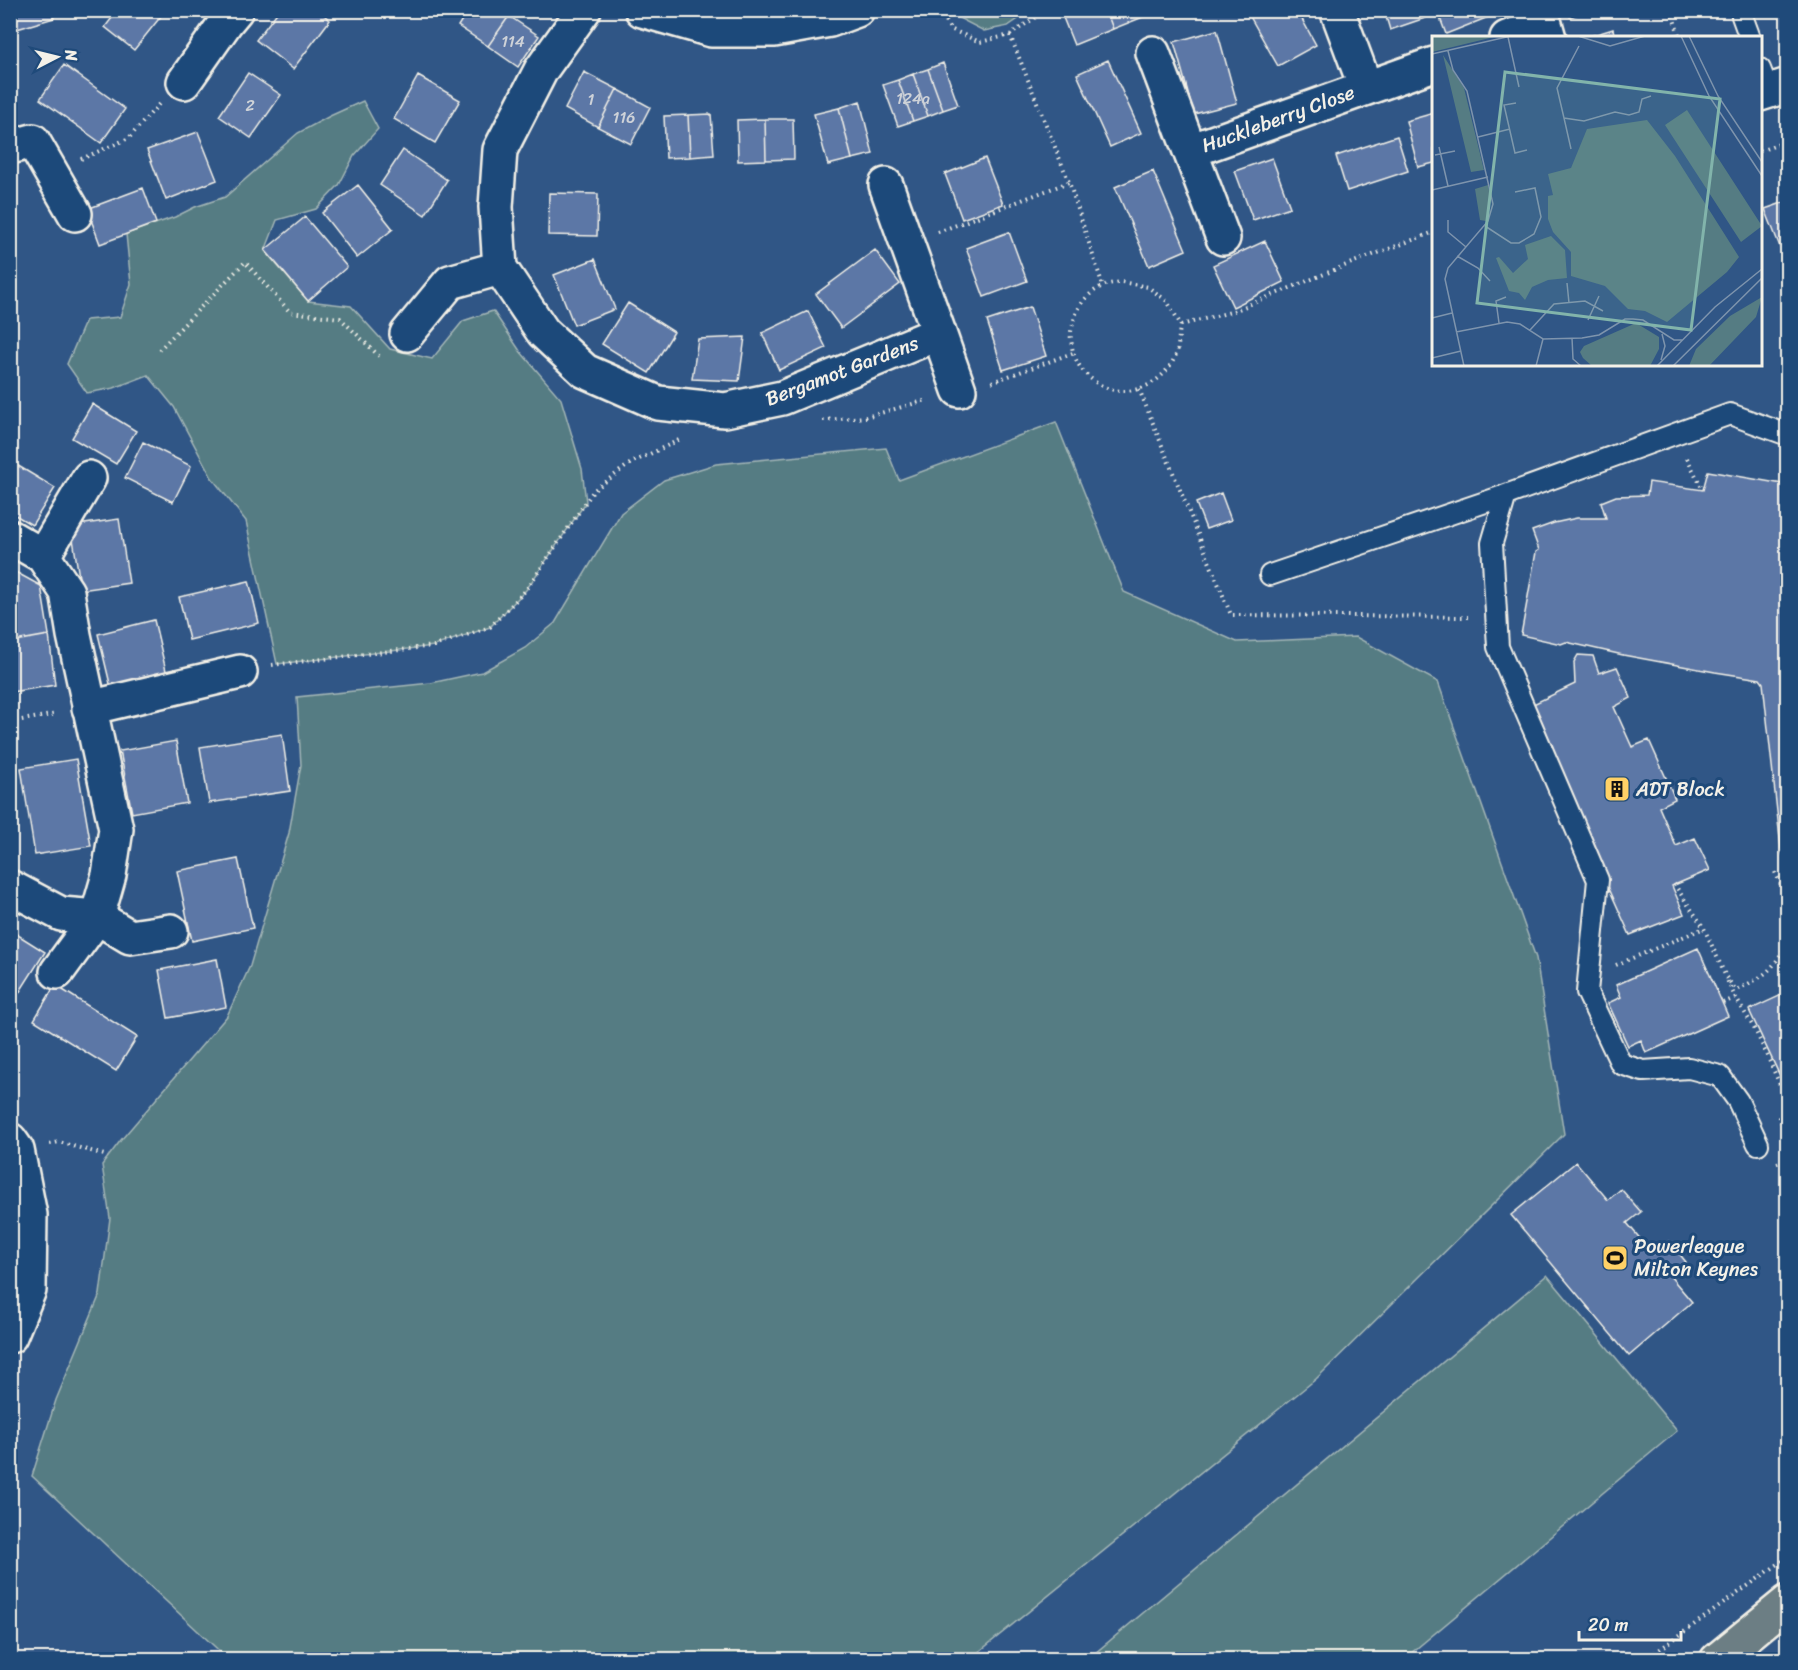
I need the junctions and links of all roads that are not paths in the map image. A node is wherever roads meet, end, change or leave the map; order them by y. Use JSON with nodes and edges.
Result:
{"nodes":[{"id":1,"x":237,"y":10,"type":"edge"},
{"id":2,"x":584,"y":10,"type":"edge"},
{"id":3,"x":642,"y":10,"type":"edge"},
{"id":4,"x":857,"y":10,"type":"edge"},
{"id":5,"x":1337,"y":10,"type":"edge"},
{"id":6,"x":1742,"y":16,"type":"dead end"},
{"id":7,"x":1545,"y":24,"type":"edge"},
{"id":8,"x":1512,"y":36,"type":"edge"},
{"id":9,"x":1749,"y":36,"type":"edge"},
{"id":10,"x":1153,"y":53,"type":"dead end"},
{"id":11,"x":1432,"y":65,"type":"edge"},
{"id":12,"x":184,"y":82,"type":"road end"},
{"id":13,"x":1365,"y":88,"type":"junction"},
{"id":14,"x":10,"y":147,"type":"edge"},
{"id":15,"x":1190,"y":151,"type":"junction"},
{"id":16,"x":886,"y":185,"type":"dead end"},
{"id":17,"x":75,"y":214,"type":"dead end"},
{"id":18,"x":1223,"y":238,"type":"dead end"},
{"id":19,"x":500,"y":268,"type":"junction"},
{"id":20,"x":939,"y":333,"type":"junction"},
{"id":21,"x":407,"y":334,"type":"road end"},
{"id":22,"x":959,"y":390,"type":"road end"},
{"id":23,"x":1788,"y":435,"type":"edge"},
{"id":24,"x":89,"y":478,"type":"dead end"},
{"id":25,"x":1506,"y":495,"type":"junction"},
{"id":26,"x":10,"y":537,"type":"edge"},
{"id":27,"x":43,"y":556,"type":"junction"},
{"id":28,"x":1270,"y":575,"type":"dead end"},
{"id":29,"x":240,"y":672,"type":"road end"},
{"id":30,"x":89,"y":708,"type":"junction"},
{"id":31,"x":10,"y":887,"type":"edge"},
{"id":32,"x":97,"y":917,"type":"junction"},
{"id":33,"x":171,"y":931,"type":"dead end"},
{"id":34,"x":57,"y":972,"type":"dead end"},
{"id":35,"x":1758,"y":1144,"type":"dead end"},
{"id":36,"x":14,"y":1145,"type":"edge"},
{"id":37,"x":10,"y":1336,"type":"edge"},
{"id":38,"x":1788,"y":1602,"type":"edge"},
{"id":39,"x":1717,"y":1659,"type":"edge"}],
"edges":[{"from":1,"to":12,"type":"street"},
{"from":2,"to":19,"type":"street"},
{"from":3,"to":4,"type":"street"},
{"from":5,"to":13,"type":"street","name":"Huckleberry Close"},
{"from":6,"to":9,"type":"lane"},
{"from":7,"to":8,"type":"street"},
{"from":10,"to":15,"type":"street","name":"Huckleberry Close"},
{"from":11,"to":13,"type":"street","name":"Huckleberry Close"},
{"from":13,"to":15,"type":"street","name":"Huckleberry Close"},
{"from":14,"to":17,"type":"street"},
{"from":15,"to":18,"type":"street","name":"Huckleberry Close"},
{"from":16,"to":20,"type":"street","name":"Bergamot Gardens"},
{"from":19,"to":20,"type":"street","name":"Bergamot Gardens"},
{"from":19,"to":21,"type":"street"},
{"from":20,"to":22,"type":"street"},
{"from":23,"to":25,"type":"lane"},
{"from":24,"to":27,"type":"street"},
{"from":25,"to":28,"type":"lane"},
{"from":25,"to":35,"type":"lane"},
{"from":26,"to":27,"type":"street"},
{"from":27,"to":30,"type":"street"},
{"from":29,"to":30,"type":"street"},
{"from":30,"to":32,"type":"street"},
{"from":31,"to":32,"type":"street"},
{"from":32,"to":33,"type":"street"},
{"from":32,"to":34,"type":"street"},
{"from":36,"to":37,"type":"street"},
{"from":38,"to":39,"type":"highway"}]}
